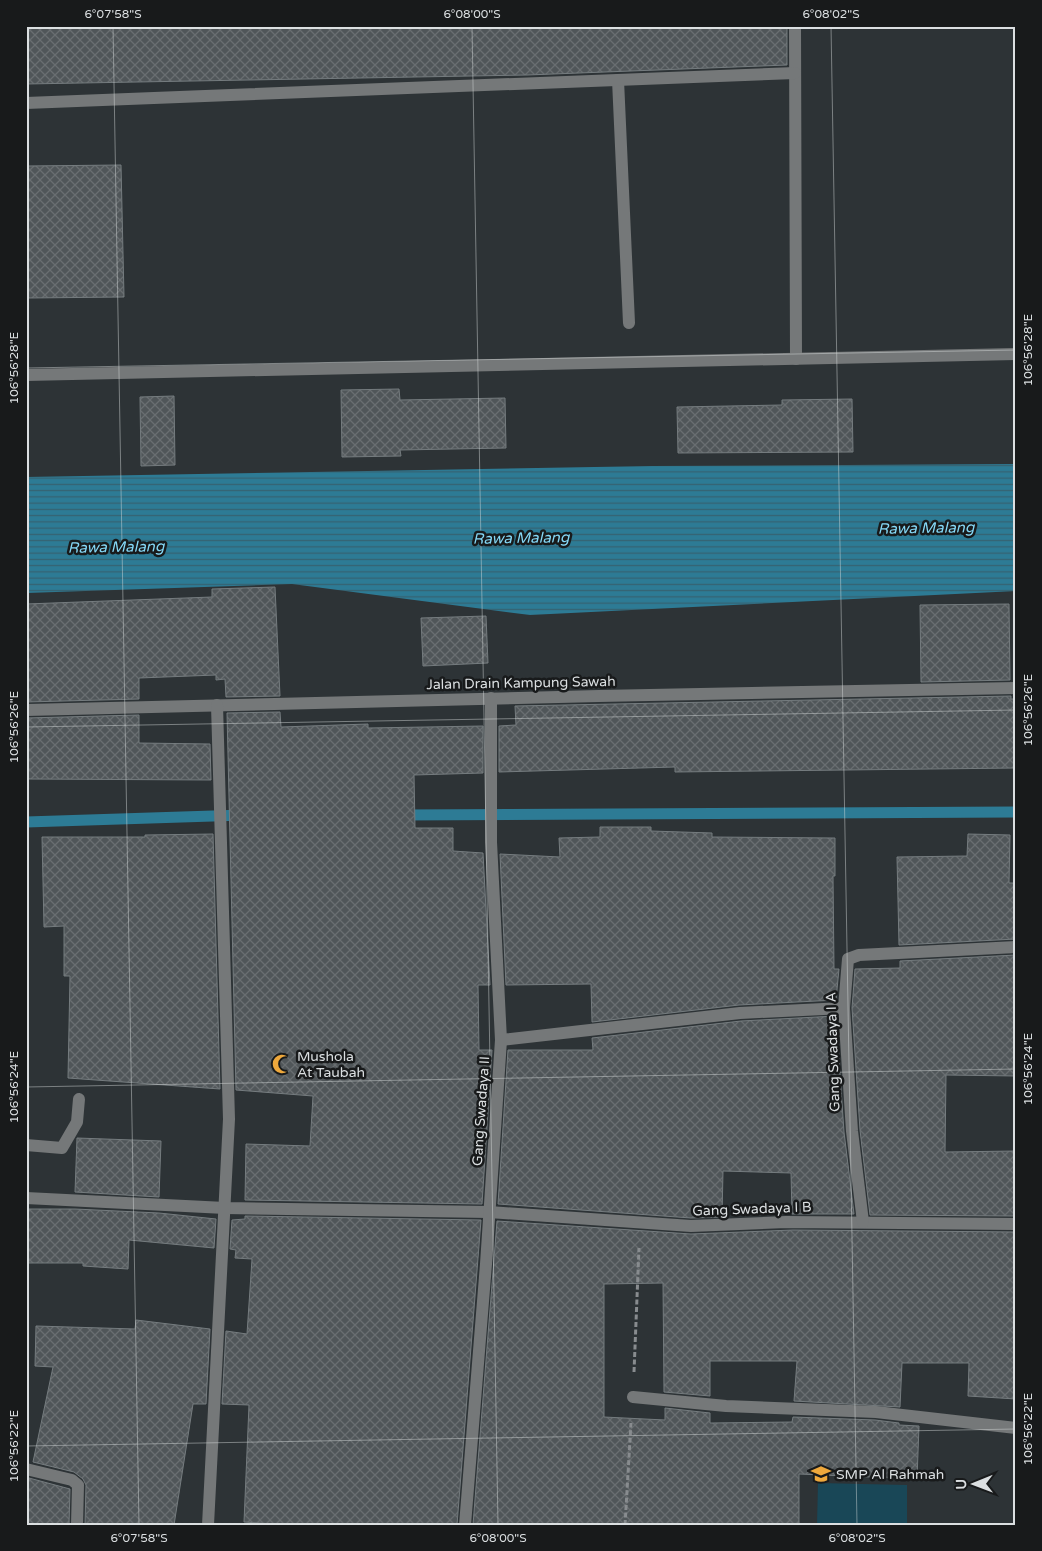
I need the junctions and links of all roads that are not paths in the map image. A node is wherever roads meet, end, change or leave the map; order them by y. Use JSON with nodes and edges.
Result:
{"nodes":[{"id":1,"x":795,"y":26,"type":"edge"},
{"id":2,"x":795,"y":73,"type":"junction"},
{"id":3,"x":618,"y":80,"type":"junction"},
{"id":4,"x":26,"y":102,"type":"edge"},
{"id":5,"x":629,"y":323,"type":"dead end"},
{"id":6,"x":1016,"y":354,"type":"edge"},
{"id":7,"x":796,"y":359,"type":"junction"},
{"id":8,"x":26,"y":375,"type":"edge"},
{"id":9,"x":1016,"y":688,"type":"edge"},
{"id":10,"x":491,"y":698,"type":"junction"},
{"id":11,"x":217,"y":705,"type":"junction"},
{"id":12,"x":26,"y":710,"type":"edge"},
{"id":13,"x":1016,"y":947,"type":"edge"},
{"id":14,"x":844,"y":1008,"type":"junction"},
{"id":15,"x":501,"y":1040,"type":"junction"},
{"id":16,"x":79,"y":1099,"type":"dead end"},
{"id":17,"x":26,"y":1145,"type":"edge"},
{"id":18,"x":26,"y":1198,"type":"edge"},
{"id":19,"x":225,"y":1208,"type":"junction"},
{"id":20,"x":489,"y":1212,"type":"junction"},
{"id":21,"x":863,"y":1222,"type":"junction"},
{"id":22,"x":1016,"y":1224,"type":"edge"},
{"id":23,"x":633,"y":1397,"type":"dead end"},
{"id":24,"x":1016,"y":1428,"type":"edge"},
{"id":25,"x":26,"y":1469,"type":"edge"},
{"id":26,"x":77,"y":1525,"type":"edge"},
{"id":27,"x":208,"y":1525,"type":"edge"},
{"id":28,"x":465,"y":1525,"type":"edge"}],
"edges":[{"from":1,"to":2,"type":"street"},
{"from":2,"to":3,"type":"street"},
{"from":2,"to":7,"type":"street"},
{"from":3,"to":4,"type":"street"},
{"from":3,"to":5,"type":"street"},
{"from":6,"to":7,"type":"street"},
{"from":7,"to":8,"type":"street"},
{"from":9,"to":10,"type":"street","name":"Jalan Drain Kampung Sawah"},
{"from":10,"to":11,"type":"street","name":"Jalan Drain Kampung Sawah"},
{"from":10,"to":15,"type":"street","name":"Gang Swadaya II"},
{"from":11,"to":12,"type":"street","name":"Jalan Drain Kampung Sawah"},
{"from":11,"to":19,"type":"street"},
{"from":13,"to":14,"type":"street","name":"Gang Swadaya I A"},
{"from":14,"to":15,"type":"street"},
{"from":14,"to":21,"type":"street","name":"Gang Swadaya I A"},
{"from":15,"to":20,"type":"street","name":"Gang Swadaya II"},
{"from":16,"to":17,"type":"street"},
{"from":18,"to":19,"type":"street","name":"Gang Swadaya I B"},
{"from":19,"to":20,"type":"street","name":"Gang Swadaya I B"},
{"from":19,"to":27,"type":"street"},
{"from":20,"to":21,"type":"street","name":"Gang Swadaya I B"},
{"from":20,"to":28,"type":"street","name":"Gang Swadaya II"},
{"from":21,"to":22,"type":"street","name":"Gang Swadaya I B"},
{"from":23,"to":24,"type":"street"},
{"from":25,"to":26,"type":"street"}]}
